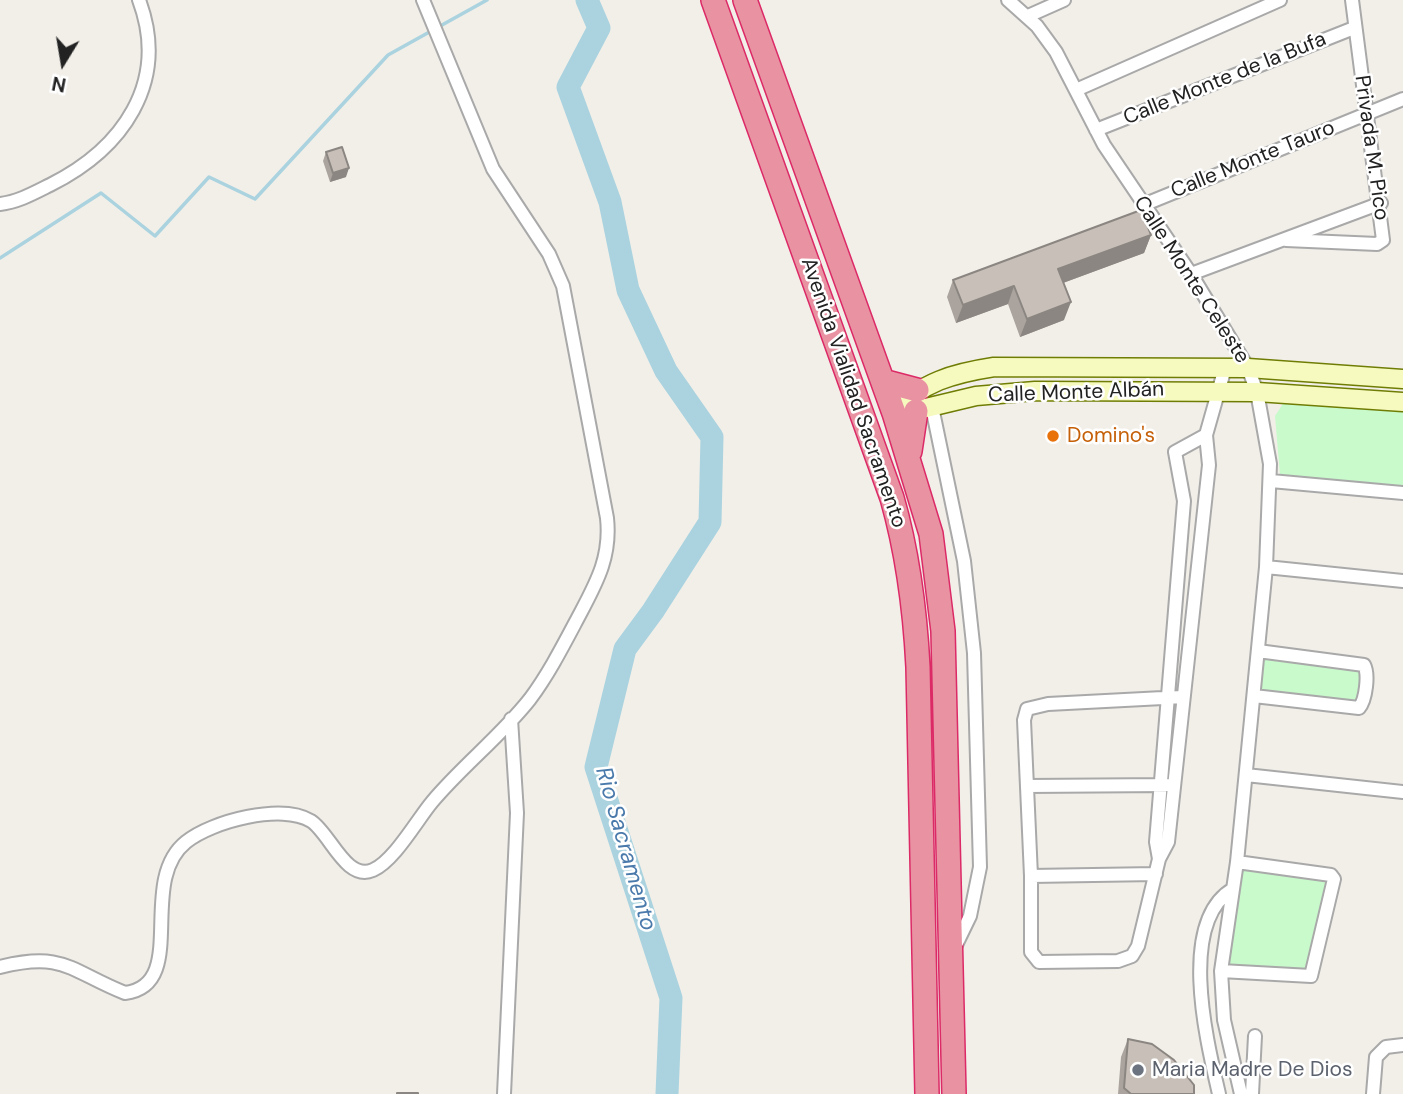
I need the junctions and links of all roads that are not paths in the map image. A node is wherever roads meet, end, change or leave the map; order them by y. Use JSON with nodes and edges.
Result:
{"nodes":[{"id":1,"x":139,"y":0,"type":"edge"},
{"id":2,"x":423,"y":0,"type":"edge"},
{"id":3,"x":713,"y":0,"type":"edge"},
{"id":4,"x":745,"y":0,"type":"edge"},
{"id":5,"x":1008,"y":0,"type":"edge"},
{"id":6,"x":1064,"y":0,"type":"edge"},
{"id":7,"x":1280,"y":0,"type":"edge"},
{"id":8,"x":1352,"y":0,"type":"edge"},
{"id":9,"x":1028,"y":16,"type":"junction"},
{"id":10,"x":1354,"y":27,"type":"junction"},
{"id":11,"x":1076,"y":89,"type":"junction"},
{"id":12,"x":1403,"y":99,"type":"edge"},
{"id":13,"x":1366,"y":114,"type":"junction"},
{"id":14,"x":1096,"y":130,"type":"junction"},
{"id":15,"x":1381,"y":203,"type":"junction"},
{"id":16,"x":0,"y":204,"type":"edge"},
{"id":17,"x":1143,"y":205,"type":"junction"},
{"id":18,"x":1286,"y":240,"type":"junction"},
{"id":19,"x":1191,"y":274,"type":"junction"},
{"id":20,"x":1225,"y":368,"type":"junction"},
{"id":21,"x":1248,"y":368,"type":"junction"},
{"id":22,"x":1403,"y":379,"type":"edge"},
{"id":23,"x":850,"y":384,"type":"junction"},
{"id":24,"x":1216,"y":391,"type":"junction"},
{"id":25,"x":1256,"y":392,"type":"junction"},
{"id":26,"x":1403,"y":402,"type":"edge"},
{"id":27,"x":915,"y":405,"type":"junction"},
{"id":28,"x":1206,"y":435,"type":"junction"},
{"id":29,"x":1270,"y":481,"type":"junction"},
{"id":30,"x":1403,"y":493,"type":"edge"},
{"id":31,"x":892,"y":498,"type":"junction"},
{"id":32,"x":1266,"y":567,"type":"junction"},
{"id":33,"x":1403,"y":581,"type":"edge"},
{"id":34,"x":1258,"y":651,"type":"junction"},
{"id":35,"x":1254,"y":696,"type":"junction"},
{"id":36,"x":1168,"y":697,"type":"junction"},
{"id":37,"x":1182,"y":697,"type":"junction"},
{"id":38,"x":511,"y":719,"type":"junction"},
{"id":39,"x":1246,"y":775,"type":"junction"},
{"id":40,"x":1160,"y":785,"type":"junction"},
{"id":41,"x":1027,"y":786,"type":"junction"},
{"id":42,"x":1174,"y":786,"type":"junction"},
{"id":43,"x":1403,"y":792,"type":"edge"},
{"id":44,"x":1159,"y":859,"type":"junction"},
{"id":45,"x":1237,"y":862,"type":"junction"},
{"id":46,"x":1156,"y":874,"type":"junction"},
{"id":47,"x":1031,"y":876,"type":"junction"},
{"id":48,"x":1233,"y":889,"type":"junction"},
{"id":49,"x":951,"y":953,"type":"junction"},
{"id":50,"x":0,"y":967,"type":"edge"},
{"id":51,"x":1221,"y":971,"type":"junction"},
{"id":52,"x":1224,"y":1020,"type":"junction"},
{"id":53,"x":1204,"y":1025,"type":"junction"},
{"id":54,"x":1255,"y":1036,"type":"dead end"},
{"id":55,"x":1403,"y":1045,"type":"edge"},
{"id":56,"x":504,"y":1094,"type":"edge"},
{"id":57,"x":927,"y":1094,"type":"edge"},
{"id":58,"x":954,"y":1094,"type":"edge"},
{"id":59,"x":1219,"y":1094,"type":"edge"},
{"id":60,"x":1241,"y":1094,"type":"edge"},
{"id":61,"x":1252,"y":1094,"type":"edge"},
{"id":62,"x":1373,"y":1094,"type":"edge"}],
"edges":[{"from":1,"to":16,"type":"street"},
{"from":2,"to":38,"type":"street"},
{"from":3,"to":23,"type":"highway","name":"Avenida Vialidad Sacramento"},
{"from":4,"to":27,"type":"highway","name":"Avenida Vialidad Sacramento"},
{"from":5,"to":9,"type":"street","name":"Calle Monte Celeste"},
{"from":6,"to":9,"type":"street"},
{"from":7,"to":11,"type":"street"},
{"from":8,"to":10,"type":"street","name":"Privada M. Pico"},
{"from":9,"to":11,"type":"street","name":"Calle Monte Celeste"},
{"from":10,"to":13,"type":"street","name":"Privada M. Pico"},
{"from":10,"to":14,"type":"street","name":"Calle Monte de la Bufa"},
{"from":11,"to":14,"type":"street","name":"Calle Monte Celeste"},
{"from":12,"to":13,"type":"street","name":"Calle Monte Tauro"},
{"from":13,"to":15,"type":"street","name":"Privada M. Pico"},
{"from":13,"to":17,"type":"street","name":"Calle Monte Tauro"},
{"from":14,"to":17,"type":"street","name":"Calle Monte Celeste"},
{"from":15,"to":18,"type":"street"},
{"from":15,"to":18,"type":"street","name":"Privada M. Pico"},
{"from":17,"to":19,"type":"street","name":"Calle Monte Celeste"},
{"from":18,"to":19,"type":"street"},
{"from":19,"to":21,"type":"street","name":"Calle Monte Celeste"},
{"from":20,"to":21,"type":"main road","name":"Calle Monte Albán"},
{"from":20,"to":24,"type":"street"},
{"from":20,"to":27,"type":"main road","name":"Calle Monte Albán"},
{"from":21,"to":22,"type":"main road","name":"Calle Monte Albán"},
{"from":21,"to":25,"type":"street","name":"Calle Monte Celeste"},
{"from":23,"to":27,"type":"highway"},
{"from":23,"to":31,"type":"highway","name":"Avenida Vialidad Sacramento"},
{"from":24,"to":25,"type":"main road","name":"Calle Monte Albán"},
{"from":24,"to":27,"type":"main road","name":"Calle Monte Albán"},
{"from":24,"to":28,"type":"street"},
{"from":25,"to":26,"type":"main road","name":"Calle Monte Albán"},
{"from":25,"to":29,"type":"street","name":"Calle Monte Celeste"},
{"from":27,"to":31,"type":"highway"},
{"from":27,"to":49,"type":"highway","name":"Avenida Vialidad Sacramento"},
{"from":27,"to":49,"type":"street"},
{"from":28,"to":36,"type":"street"},
{"from":28,"to":37,"type":"street"},
{"from":29,"to":30,"type":"street"},
{"from":29,"to":32,"type":"street","name":"Calle Monte Celeste"},
{"from":31,"to":57,"type":"highway","name":"Avenida Vialidad Sacramento"},
{"from":32,"to":33,"type":"street"},
{"from":32,"to":34,"type":"street","name":"Calle Monte Celeste"},
{"from":34,"to":35,"type":"street","name":"Calle Monte Celeste"},
{"from":34,"to":35,"type":"street"},
{"from":35,"to":39,"type":"street","name":"Calle Monte Celeste"},
{"from":36,"to":37,"type":"street"},
{"from":36,"to":40,"type":"street"},
{"from":36,"to":41,"type":"street"},
{"from":37,"to":42,"type":"street"},
{"from":38,"to":50,"type":"street"},
{"from":38,"to":56,"type":"street"},
{"from":39,"to":43,"type":"street"},
{"from":39,"to":45,"type":"street","name":"Calle Monte Celeste"},
{"from":40,"to":41,"type":"street"},
{"from":40,"to":42,"type":"street"},
{"from":40,"to":44,"type":"street"},
{"from":41,"to":47,"type":"street"},
{"from":42,"to":44,"type":"street"},
{"from":44,"to":46,"type":"street"},
{"from":45,"to":48,"type":"street","name":"Calle Monte Celeste"},
{"from":45,"to":51,"type":"street"},
{"from":46,"to":47,"type":"street"},
{"from":46,"to":47,"type":"street"},
{"from":48,"to":51,"type":"street","name":"Calle Monte Celeste"},
{"from":48,"to":53,"type":"street"},
{"from":49,"to":58,"type":"highway","name":"Avenida Vialidad Sacramento"},
{"from":51,"to":52,"type":"street","name":"Calle Monte Celeste"},
{"from":52,"to":53,"type":"street"},
{"from":52,"to":60,"type":"street","name":"Calle Monte Celeste"},
{"from":53,"to":59,"type":"street"},
{"from":54,"to":61,"type":"street"},
{"from":55,"to":62,"type":"street"}]}
